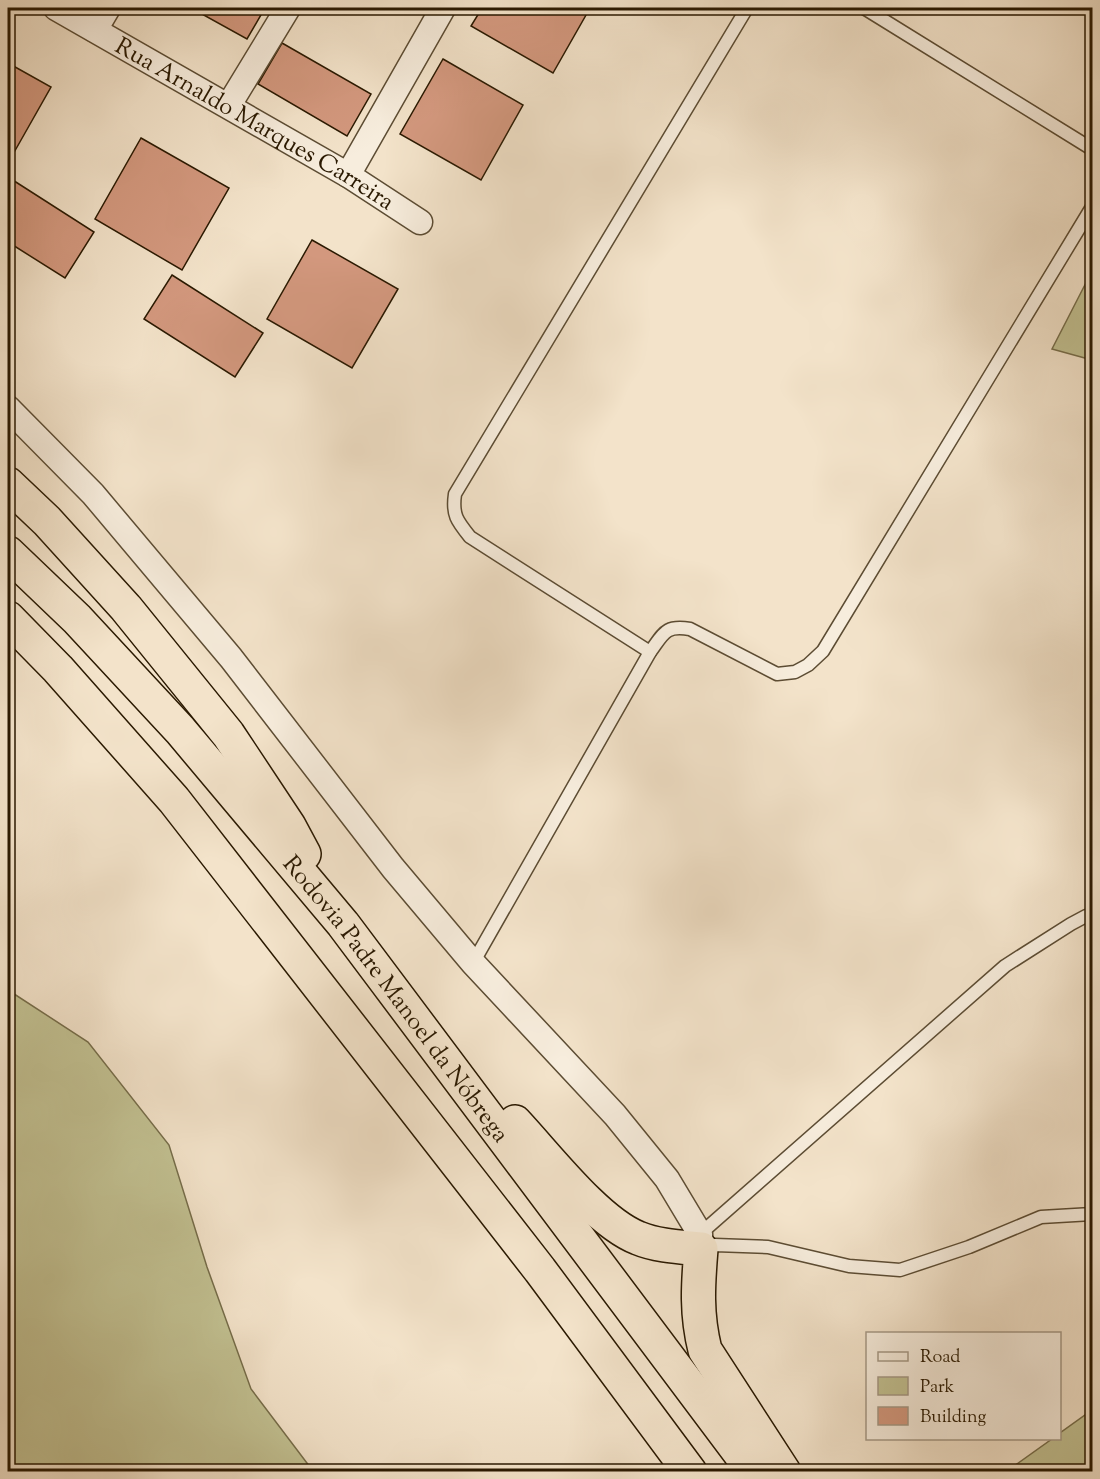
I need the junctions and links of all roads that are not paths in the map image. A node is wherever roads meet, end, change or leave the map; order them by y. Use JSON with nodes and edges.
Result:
{"nodes":[{"id":1,"x":56,"y":8,"type":"edge"},
{"id":2,"x":108,"y":8,"type":"edge"},
{"id":3,"x":288,"y":8,"type":"edge"},
{"id":4,"x":443,"y":8,"type":"edge"},
{"id":5,"x":747,"y":8,"type":"edge"},
{"id":6,"x":864,"y":8,"type":"edge"},
{"id":7,"x":95,"y":30,"type":"junction"},
{"id":8,"x":229,"y":105,"type":"junction"},
{"id":9,"x":1092,"y":148,"type":"edge"},
{"id":10,"x":348,"y":175,"type":"junction"},
{"id":11,"x":1092,"y":207,"type":"edge"},
{"id":12,"x":420,"y":222,"type":"dead end"},
{"id":13,"x":8,"y":408,"type":"edge"},
{"id":14,"x":8,"y":484,"type":"edge"},
{"id":15,"x":8,"y":553,"type":"edge"},
{"id":16,"x":8,"y":618,"type":"edge"},
{"id":17,"x":8,"y":631,"type":"edge"},
{"id":18,"x":650,"y":652,"type":"junction"},
{"id":19,"x":58,"y":669,"type":"junction"},
{"id":20,"x":1092,"y":916,"type":"edge"},
{"id":21,"x":343,"y":924,"type":"junction"},
{"id":22,"x":473,"y":963,"type":"junction"},
{"id":23,"x":388,"y":983,"type":"junction"},
{"id":24,"x":1092,"y":1214,"type":"edge"},
{"id":25,"x":701,"y":1241,"type":"junction"},
{"id":26,"x":690,"y":1472,"type":"edge"},
{"id":27,"x":754,"y":1472,"type":"edge"},
{"id":28,"x":784,"y":1472,"type":"edge"}],
"edges":[{"from":1,"to":7,"type":"street","name":"Rua Arnaldo Marques Carreira"},
{"from":2,"to":7,"type":"street"},
{"from":3,"to":8,"type":"street"},
{"from":4,"to":10,"type":"street"},
{"from":5,"to":18,"type":"lane"},
{"from":6,"to":9,"type":"lane"},
{"from":7,"to":8,"type":"street","name":"Rua Arnaldo Marques Carreira"},
{"from":8,"to":10,"type":"street","name":"Rua Arnaldo Marques Carreira"},
{"from":10,"to":12,"type":"street","name":"Rua Arnaldo Marques Carreira"},
{"from":11,"to":18,"type":"lane"},
{"from":13,"to":22,"type":"street"},
{"from":14,"to":21,"type":"highway"},
{"from":15,"to":21,"type":"highway","name":"Rodovia Padre Manoel da Nóbrega"},
{"from":16,"to":19,"type":"highway"},
{"from":17,"to":19,"type":"highway"},
{"from":18,"to":22,"type":"lane"},
{"from":19,"to":26,"type":"highway"},
{"from":20,"to":25,"type":"lane"},
{"from":21,"to":23,"type":"highway","name":"Rodovia Padre Manoel da Nóbrega"},
{"from":22,"to":25,"type":"street"},
{"from":23,"to":25,"type":"highway"},
{"from":23,"to":27,"type":"highway","name":"Rodovia Padre Manoel da Nóbrega"},
{"from":24,"to":25,"type":"lane"},
{"from":25,"to":28,"type":"highway"}]}
